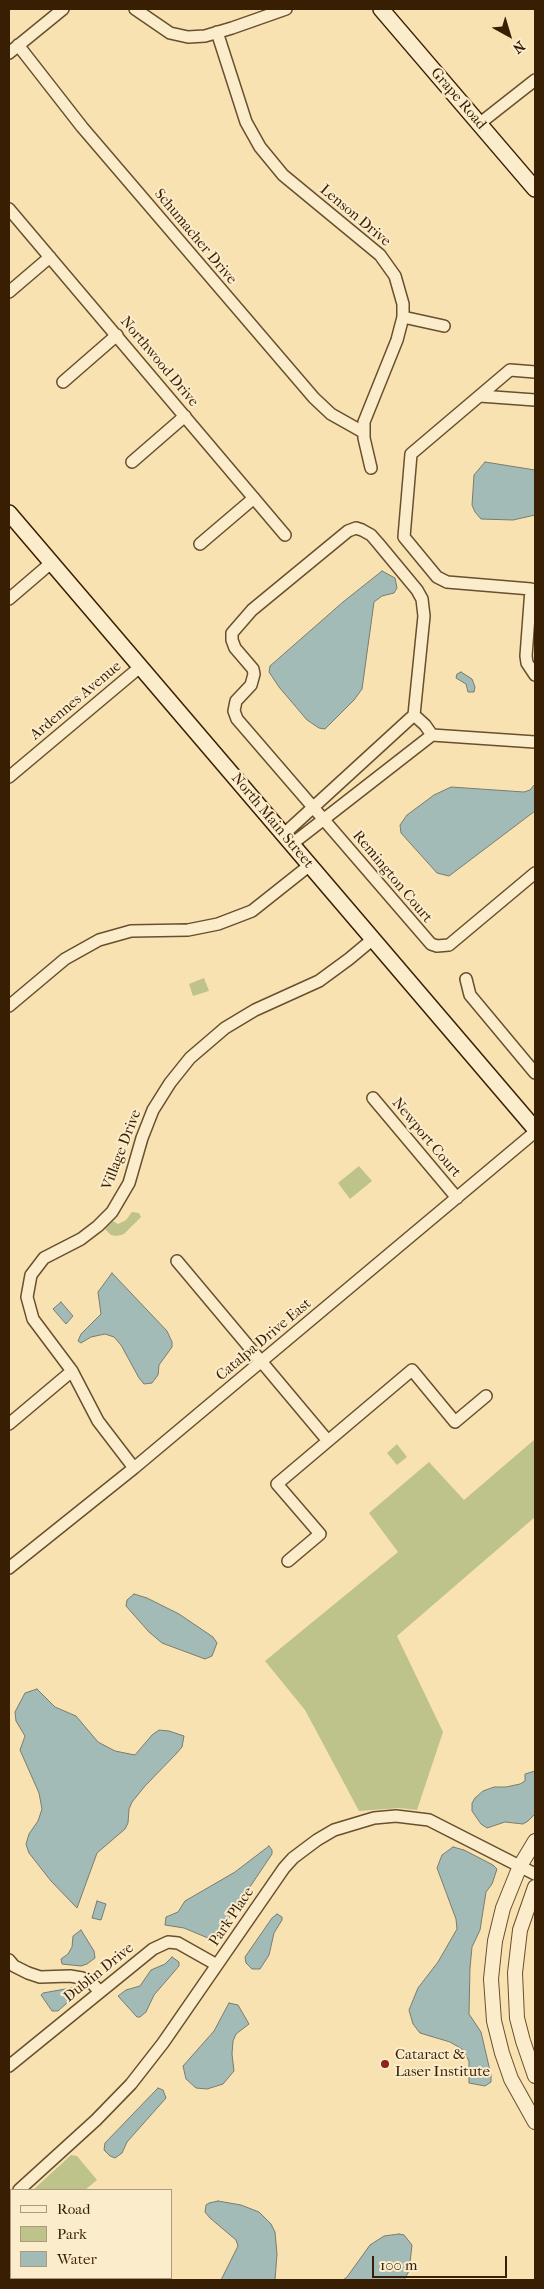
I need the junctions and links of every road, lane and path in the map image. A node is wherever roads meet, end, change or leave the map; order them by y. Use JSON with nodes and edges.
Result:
{"nodes":[{"id":1,"x":63,"y":9,"type":"edge"},
{"id":2,"x":135,"y":9,"type":"edge"},
{"id":3,"x":286,"y":9,"type":"edge"},
{"id":4,"x":381,"y":9,"type":"edge"},
{"id":5,"x":218,"y":32,"type":"junction"},
{"id":6,"x":13,"y":49,"type":"edge"},
{"id":7,"x":535,"y":80,"type":"edge"},
{"id":8,"x":479,"y":124,"type":"junction"},
{"id":9,"x":535,"y":189,"type":"edge"},
{"id":10,"x":9,"y":209,"type":"edge"},
{"id":11,"x":50,"y":257,"type":"junction"},
{"id":12,"x":9,"y":292,"type":"edge"},
{"id":13,"x":403,"y":317,"type":"junction"},
{"id":14,"x":444,"y":326,"type":"dead end"},
{"id":15,"x":117,"y":336,"type":"junction"},
{"id":16,"x":535,"y":372,"type":"edge"},
{"id":17,"x":63,"y":382,"type":"dead end"},
{"id":18,"x":480,"y":396,"type":"junction"},
{"id":19,"x":535,"y":400,"type":"edge"},
{"id":20,"x":185,"y":416,"type":"junction"},
{"id":21,"x":363,"y":432,"type":"junction"},
{"id":22,"x":132,"y":462,"type":"dead end"},
{"id":23,"x":371,"y":468,"type":"dead end"},
{"id":24,"x":254,"y":498,"type":"junction"},
{"id":25,"x":9,"y":513,"type":"edge"},
{"id":26,"x":285,"y":535,"type":"dead end"},
{"id":27,"x":200,"y":544,"type":"dead end"},
{"id":28,"x":51,"y":563,"type":"junction"},
{"id":29,"x":9,"y":599,"type":"edge"},
{"id":30,"x":140,"y":667,"type":"junction"},
{"id":31,"x":535,"y":675,"type":"edge"},
{"id":32,"x":414,"y":715,"type":"junction"},
{"id":33,"x":432,"y":735,"type":"junction"},
{"id":34,"x":535,"y":742,"type":"edge"},
{"id":35,"x":9,"y":777,"type":"edge"},
{"id":36,"x":314,"y":809,"type":"junction"},
{"id":37,"x":322,"y":818,"type":"junction"},
{"id":38,"x":288,"y":839,"type":"junction"},
{"id":39,"x":310,"y":865,"type":"junction"},
{"id":40,"x":535,"y":873,"type":"edge"},
{"id":41,"x":372,"y":939,"type":"junction"},
{"id":42,"x":466,"y":979,"type":"dead end"},
{"id":43,"x":9,"y":1006,"type":"edge"},
{"id":44,"x":535,"y":1073,"type":"edge"},
{"id":45,"x":373,"y":1098,"type":"dead end"},
{"id":46,"x":535,"y":1130,"type":"edge"},
{"id":47,"x":457,"y":1198,"type":"junction"},
{"id":48,"x":177,"y":1262,"type":"dead end"},
{"id":49,"x":261,"y":1362,"type":"junction"},
{"id":50,"x":72,"y":1371,"type":"junction"},
{"id":51,"x":486,"y":1396,"type":"dead end"},
{"id":52,"x":9,"y":1424,"type":"edge"},
{"id":53,"x":328,"y":1442,"type":"junction"},
{"id":54,"x":134,"y":1468,"type":"junction"},
{"id":55,"x":288,"y":1561,"type":"dead end"},
{"id":56,"x":9,"y":1568,"type":"edge"},
{"id":57,"x":535,"y":1841,"type":"edge"},
{"id":58,"x":520,"y":1866,"type":"junction"},
{"id":59,"x":535,"y":1874,"type":"edge"},
{"id":60,"x":535,"y":1887,"type":"edge"},
{"id":61,"x":9,"y":1960,"type":"edge"},
{"id":62,"x":217,"y":1965,"type":"junction"},
{"id":63,"x":100,"y":1992,"type":"junction"},
{"id":64,"x":9,"y":2066,"type":"edge"},
{"id":65,"x":535,"y":2076,"type":"edge"},
{"id":66,"x":535,"y":2122,"type":"edge"},
{"id":67,"x":20,"y":2189,"type":"edge"}],
"edges":[{"from":1,"to":6,"type":"street"},
{"from":2,"to":5,"type":"street"},
{"from":3,"to":5,"type":"street"},
{"from":4,"to":8,"type":"main road","name":"Grape Road"},
{"from":5,"to":13,"type":"street","name":"Lenson Drive"},
{"from":6,"to":21,"type":"street","name":"Schumacher Drive"},
{"from":7,"to":8,"type":"street"},
{"from":8,"to":9,"type":"main road","name":"Grape Road"},
{"from":10,"to":11,"type":"street","name":"Northwood Drive"},
{"from":11,"to":12,"type":"street"},
{"from":11,"to":15,"type":"street","name":"Northwood Drive"},
{"from":13,"to":14,"type":"street"},
{"from":13,"to":21,"type":"street","name":"Lenson Drive"},
{"from":15,"to":17,"type":"street"},
{"from":15,"to":20,"type":"street","name":"Northwood Drive"},
{"from":16,"to":18,"type":"street"},
{"from":18,"to":19,"type":"street"},
{"from":18,"to":31,"type":"street"},
{"from":20,"to":22,"type":"street"},
{"from":20,"to":24,"type":"street","name":"Northwood Drive"},
{"from":21,"to":23,"type":"street","name":"Lenson Drive"},
{"from":24,"to":26,"type":"street","name":"Northwood Drive"},
{"from":24,"to":27,"type":"street"},
{"from":25,"to":28,"type":"main road","name":"North Main Street"},
{"from":28,"to":29,"type":"street"},
{"from":28,"to":30,"type":"main road","name":"North Main Street"},
{"from":30,"to":35,"type":"street","name":"Ardennes Avenue"},
{"from":30,"to":38,"type":"main road","name":"North Main Street"},
{"from":32,"to":33,"type":"street"},
{"from":32,"to":36,"type":"street"},
{"from":32,"to":36,"type":"street","name":"Remington Court"},
{"from":33,"to":34,"type":"street"},
{"from":33,"to":37,"type":"street"},
{"from":36,"to":37,"type":"street","name":"Remington Court"},
{"from":36,"to":38,"type":"street"},
{"from":37,"to":38,"type":"street"},
{"from":37,"to":40,"type":"street","name":"Remington Court"},
{"from":38,"to":39,"type":"main road","name":"North Main Street"},
{"from":39,"to":41,"type":"main road","name":"North Main Street"},
{"from":39,"to":43,"type":"street"},
{"from":41,"to":46,"type":"main road","name":"North Main Street"},
{"from":41,"to":50,"type":"street","name":"Village Drive"},
{"from":42,"to":44,"type":"street"},
{"from":45,"to":47,"type":"street","name":"Newport Court"},
{"from":46,"to":47,"type":"street","name":"Catalpa Drive East"},
{"from":47,"to":49,"type":"street","name":"Catalpa Drive East"},
{"from":48,"to":49,"type":"street"},
{"from":49,"to":53,"type":"street"},
{"from":49,"to":54,"type":"street","name":"Catalpa Drive East"},
{"from":50,"to":52,"type":"street"},
{"from":50,"to":54,"type":"street","name":"Village Drive"},
{"from":51,"to":53,"type":"street"},
{"from":53,"to":55,"type":"street"},
{"from":54,"to":56,"type":"street","name":"Catalpa Drive East"},
{"from":57,"to":58,"type":"street"},
{"from":58,"to":59,"type":"street","name":"Park Place"},
{"from":58,"to":62,"type":"street","name":"Park Place"},
{"from":58,"to":66,"type":"street"},
{"from":60,"to":65,"type":"street"},
{"from":61,"to":63,"type":"street"},
{"from":62,"to":63,"type":"street","name":"Dublin Drive"},
{"from":62,"to":67,"type":"street","name":"Park Place"},
{"from":63,"to":64,"type":"street","name":"Dublin Drive"}]}
